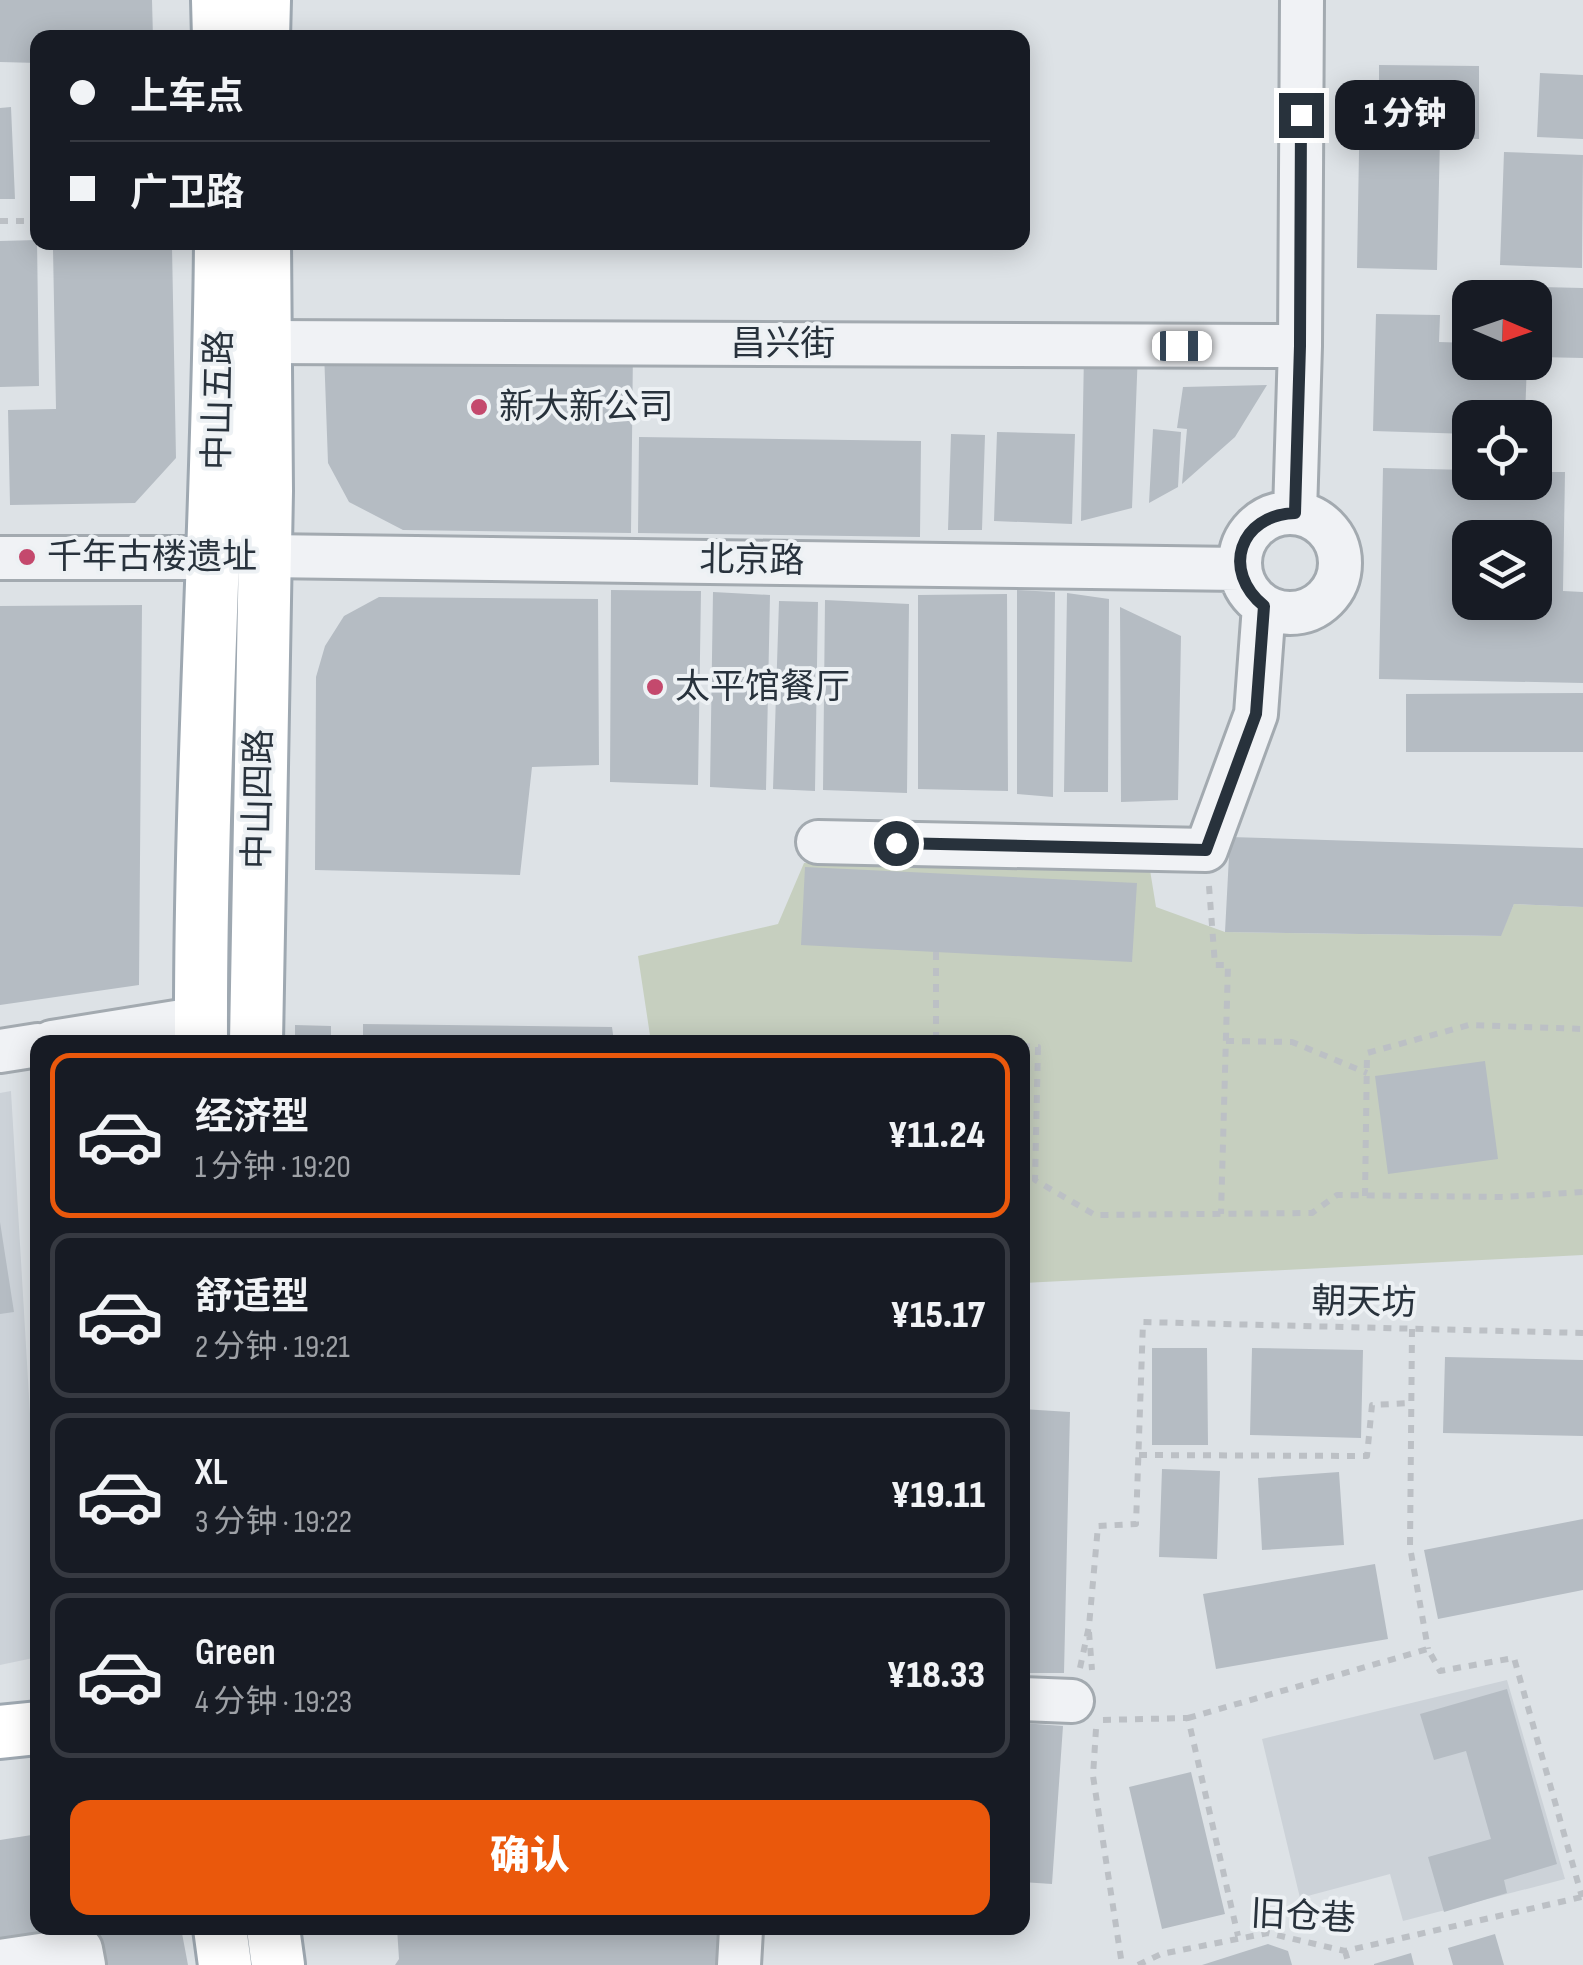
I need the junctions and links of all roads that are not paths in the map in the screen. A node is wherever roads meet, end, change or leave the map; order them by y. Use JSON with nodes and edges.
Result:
{"nodes":[{"id":1,"x":218,"y":0,"type":"edge"},
{"id":2,"x":264,"y":0,"type":"edge"},
{"id":3,"x":1302,"y":0,"type":"edge"},
{"id":4,"x":219,"y":30,"type":"edge"},
{"id":5,"x":263,"y":30,"type":"edge"},
{"id":6,"x":221,"y":250,"type":"edge"},
{"id":7,"x":264,"y":250,"type":"edge"},
{"id":8,"x":264,"y":342,"type":"junction"},
{"id":9,"x":1300,"y":346,"type":"junction"},
{"id":10,"x":1295,"y":513,"type":"junction"},
{"id":11,"x":240,"y":557,"type":"junction"},
{"id":12,"x":0,"y":558,"type":"edge"},
{"id":13,"x":1240,"y":570,"type":"junction"},
{"id":14,"x":1264,"y":606,"type":"junction"},
{"id":15,"x":818,"y":842,"type":"dead end"},
{"id":16,"x":201,"y":1030,"type":"edge"},
{"id":17,"x":139,"y":1035,"type":"edge"},
{"id":18,"x":256,"y":1035,"type":"edge"},
{"id":19,"x":30,"y":1046,"type":"edge"},
{"id":20,"x":0,"y":1051,"type":"edge"},
{"id":21,"x":1030,"y":1699,"type":"edge"},
{"id":22,"x":1087,"y":1701,"type":"road end"},
{"id":23,"x":30,"y":1729,"type":"edge"},
{"id":24,"x":0,"y":1732,"type":"edge"},
{"id":25,"x":30,"y":1765,"type":"edge"},
{"id":26,"x":0,"y":1768,"type":"edge"},
{"id":27,"x":221,"y":1935,"type":"edge"},
{"id":28,"x":274,"y":1935,"type":"edge"},
{"id":29,"x":0,"y":1960,"type":"edge"},
{"id":30,"x":84,"y":1965,"type":"edge"},
{"id":31,"x":225,"y":1965,"type":"edge"},
{"id":32,"x":278,"y":1965,"type":"edge"}],
"edges":[{"from":1,"to":4,"type":"main road"},
{"from":2,"to":5,"type":"main road"},
{"from":3,"to":9,"type":"street"},
{"from":6,"to":11,"type":"main road","name":"中山五路"},
{"from":7,"to":8,"type":"main road","name":"中山五路"},
{"from":8,"to":9,"type":"street","name":"昌兴街"},
{"from":8,"to":11,"type":"main road","name":"中山五路"},
{"from":9,"to":10,"type":"street"},
{"from":10,"to":13,"type":"street"},
{"from":10,"to":14,"type":"street"},
{"from":11,"to":12,"type":"street","name":"北京路"},
{"from":11,"to":13,"type":"street","name":"北京路"},
{"from":11,"to":16,"type":"main road","name":"中山四路"},
{"from":11,"to":18,"type":"main road","name":"中山四路"},
{"from":13,"to":14,"type":"street"},
{"from":14,"to":15,"type":"street"},
{"from":16,"to":17,"type":"street"},
{"from":19,"to":20,"type":"street"},
{"from":21,"to":22,"type":"street"},
{"from":23,"to":24,"type":"main road"},
{"from":25,"to":26,"type":"main road"},
{"from":27,"to":31,"type":"main road"},
{"from":28,"to":32,"type":"main road"},
{"from":29,"to":30,"type":"street"}]}
